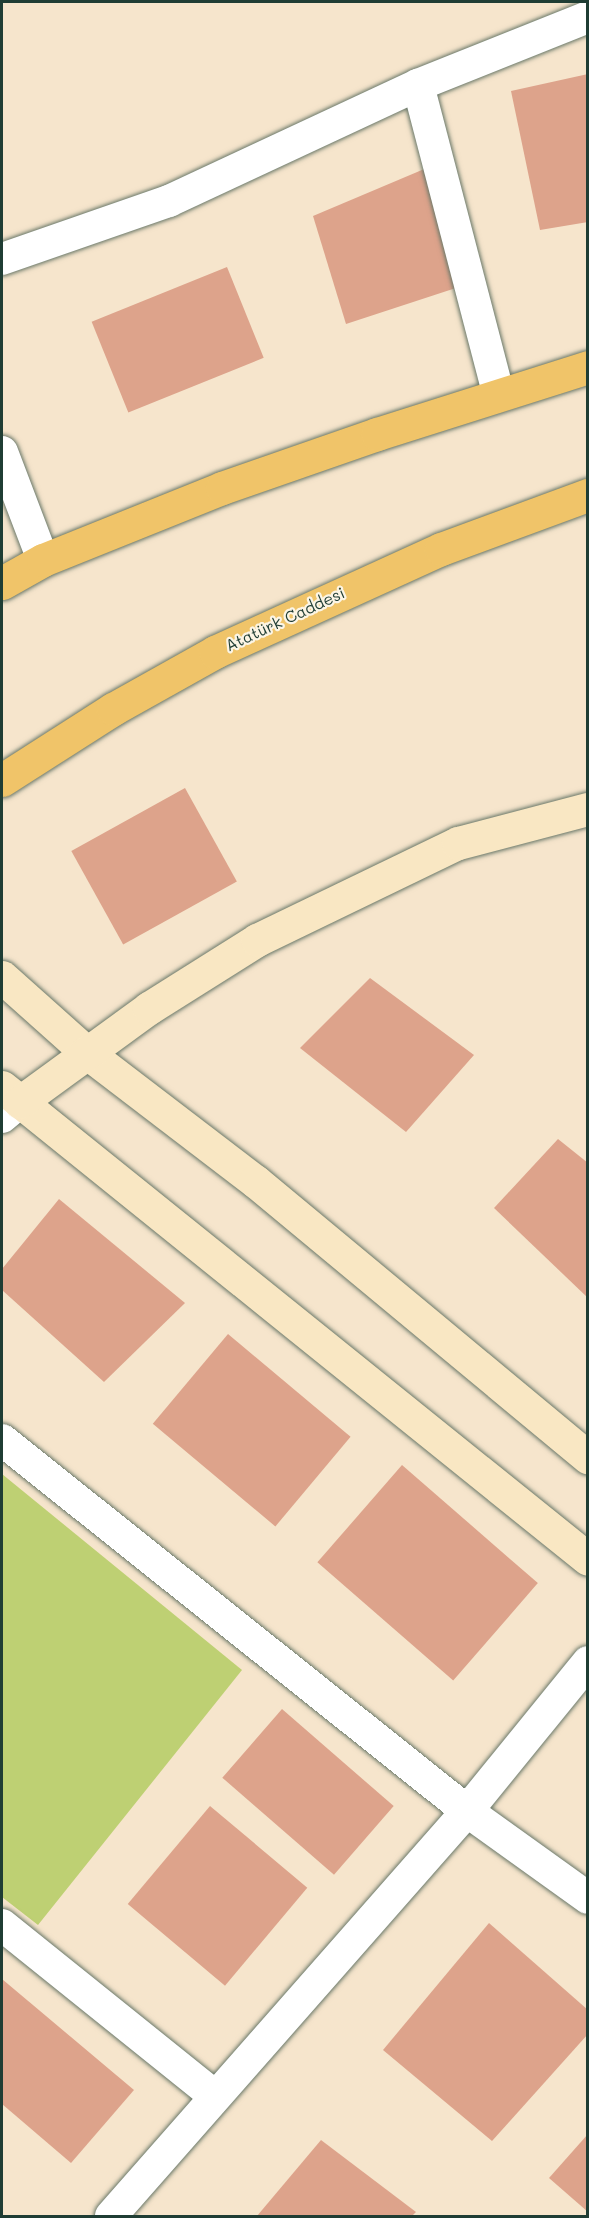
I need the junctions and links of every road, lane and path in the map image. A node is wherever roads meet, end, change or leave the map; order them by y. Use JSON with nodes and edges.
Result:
{"nodes":[{"id":1,"x":588,"y":18,"type":"edge"},
{"id":2,"x":418,"y":85,"type":"junction"},
{"id":3,"x":5,"y":252,"type":"edge"},
{"id":4,"x":588,"y":367,"type":"edge"},
{"id":5,"x":499,"y":395,"type":"junction"},
{"id":6,"x":2,"y":452,"type":"edge"},
{"id":7,"x":588,"y":495,"type":"edge"},
{"id":8,"x":43,"y":561,"type":"junction"},
{"id":9,"x":2,"y":566,"type":"edge"},
{"id":10,"x":2,"y":583,"type":"edge"},
{"id":11,"x":2,"y":780,"type":"edge"},
{"id":12,"x":588,"y":809,"type":"edge"},
{"id":13,"x":2,"y":976,"type":"edge"},
{"id":14,"x":86,"y":1052,"type":"junction"},
{"id":15,"x":8,"y":1102,"type":"edge"},
{"id":16,"x":2,"y":1440,"type":"edge"},
{"id":17,"x":588,"y":1457,"type":"edge"},
{"id":18,"x":588,"y":1559,"type":"edge"},
{"id":19,"x":588,"y":1662,"type":"edge"},
{"id":20,"x":467,"y":1811,"type":"junction"},
{"id":21,"x":588,"y":1898,"type":"edge"},
{"id":22,"x":2,"y":1924,"type":"edge"},
{"id":23,"x":215,"y":2096,"type":"junction"},
{"id":24,"x":111,"y":2217,"type":"edge"}],
"edges":[{"from":1,"to":2,"type":"street"},
{"from":2,"to":3,"type":"street"},
{"from":2,"to":5,"type":"street"},
{"from":4,"to":5,"type":"main road"},
{"from":5,"to":8,"type":"main road"},
{"from":6,"to":8,"type":"street"},
{"from":7,"to":11,"type":"main road","name":"Atatürk Caddesi"},
{"from":8,"to":9,"type":"main road"},
{"from":8,"to":10,"type":"main road"},
{"from":12,"to":14,"type":"street"},
{"from":13,"to":14,"type":"street"},
{"from":14,"to":15,"type":"street"},
{"from":14,"to":17,"type":"street"},
{"from":15,"to":18,"type":"street"},
{"from":16,"to":20,"type":"street"},
{"from":19,"to":20,"type":"street"},
{"from":20,"to":21,"type":"street"},
{"from":20,"to":23,"type":"street"},
{"from":22,"to":23,"type":"street"},
{"from":23,"to":24,"type":"street"}]}
